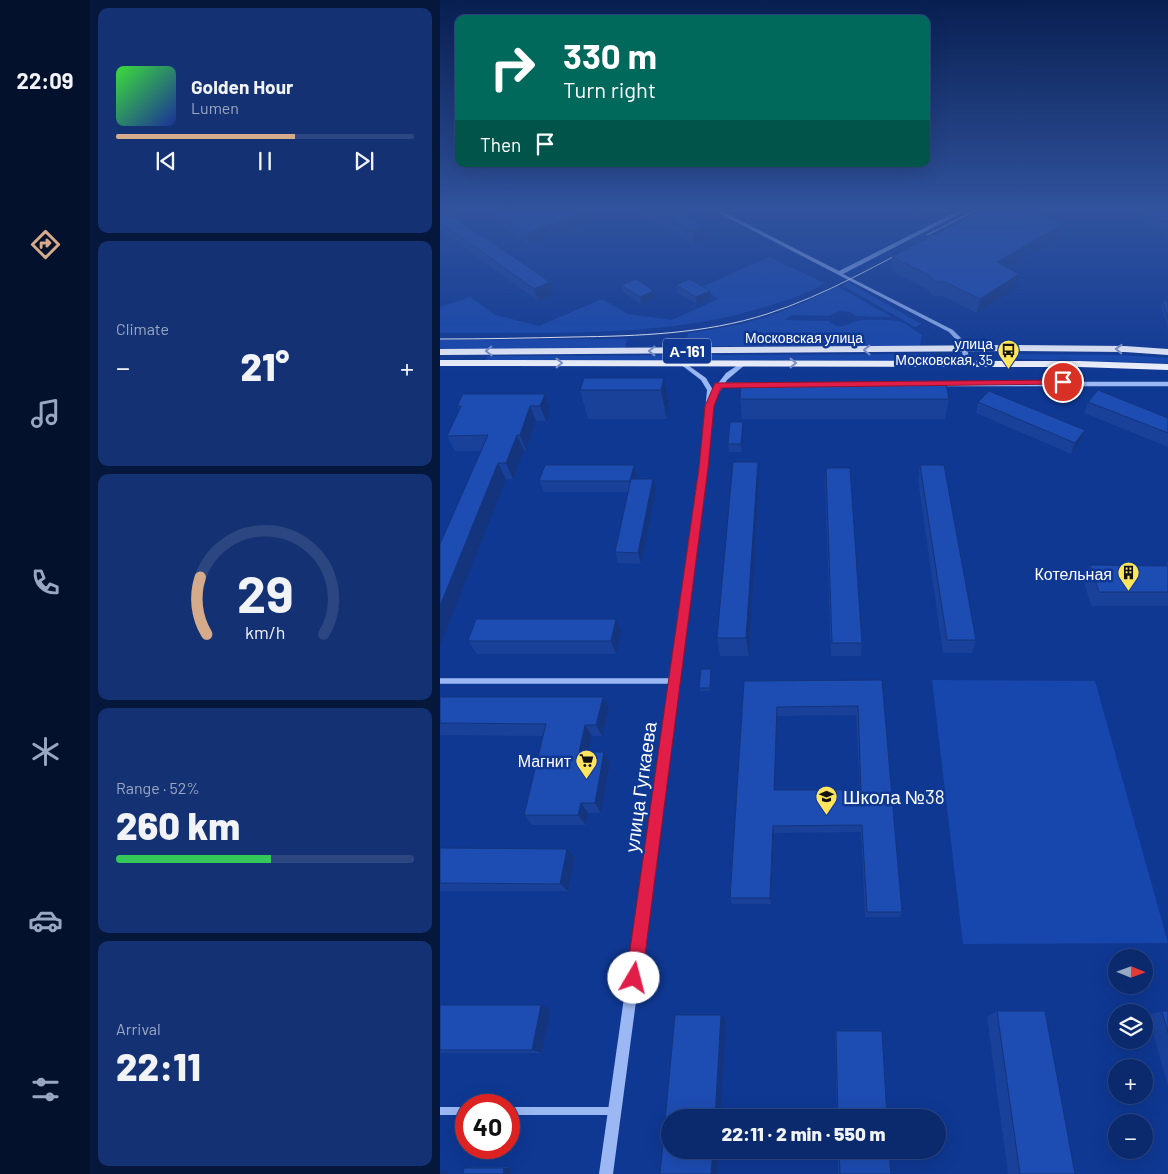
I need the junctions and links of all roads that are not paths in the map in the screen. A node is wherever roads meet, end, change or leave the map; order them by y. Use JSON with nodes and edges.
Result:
{"nodes":[{"id":1,"x":822,"y":266,"type":"edge"},
{"id":2,"x":854,"y":266,"type":"edge"},
{"id":3,"x":838,"y":274,"type":"junction"},
{"id":4,"x":964,"y":349,"type":"junction"},
{"id":5,"x":440,"y":352,"type":"edge"},
{"id":6,"x":1168,"y":352,"type":"edge"},
{"id":7,"x":440,"y":363,"type":"edge"},
{"id":8,"x":744,"y":363,"type":"junction"},
{"id":9,"x":683,"y":364,"type":"junction"},
{"id":10,"x":968,"y":364,"type":"junction"},
{"id":11,"x":1168,"y":367,"type":"edge"},
{"id":12,"x":897,"y":384,"type":"edge"},
{"id":13,"x":1168,"y":384,"type":"edge"},
{"id":14,"x":718,"y":385,"type":"junction"},
{"id":15,"x":758,"y":385,"type":"edge"},
{"id":16,"x":710,"y":406,"type":"junction"},
{"id":17,"x":440,"y":681,"type":"edge"},
{"id":18,"x":675,"y":681,"type":"junction"},
{"id":19,"x":440,"y":1111,"type":"edge"},
{"id":20,"x":455,"y":1111,"type":"edge"},
{"id":21,"x":520,"y":1111,"type":"edge"},
{"id":22,"x":614,"y":1111,"type":"junction"},
{"id":23,"x":606,"y":1174,"type":"edge"}],
"edges":[{"from":1,"to":3,"type":"street"},
{"from":2,"to":3,"type":"street"},
{"from":3,"to":4,"type":"street"},
{"from":4,"to":5,"type":"highway","name":"Московская улица","number":"А-161","one_way":true},
{"from":6,"to":4,"type":"highway","name":"Московская улица","number":"А-161","one_way":true},
{"from":4,"to":10,"type":"street"},
{"from":7,"to":9,"type":"highway","name":"Московская улица","number":"А-161","one_way":true},
{"from":8,"to":9,"type":"highway","name":"Московская улица","number":"А-161"},
{"from":8,"to":10,"type":"highway","name":"Московская улица","number":"А-161","one_way":true},
{"from":8,"to":14,"type":"street","name":"улица Гугкаева"},
{"from":9,"to":16,"type":"street","name":"улица Гугкаева"},
{"from":10,"to":11,"type":"highway","name":"Московская улица","number":"А-161"},
{"from":12,"to":13,"type":"street"},
{"from":14,"to":15,"type":"street"},
{"from":14,"to":16,"type":"street","name":"улица Гугкаева"},
{"from":16,"to":18,"type":"street","name":"улица Гугкаева"},
{"from":17,"to":18,"type":"street"},
{"from":18,"to":22,"type":"street","name":"улица Гугкаева"},
{"from":19,"to":20,"type":"street"},
{"from":21,"to":22,"type":"street"},
{"from":22,"to":23,"type":"street","name":"улица Гугкаева"}]}
